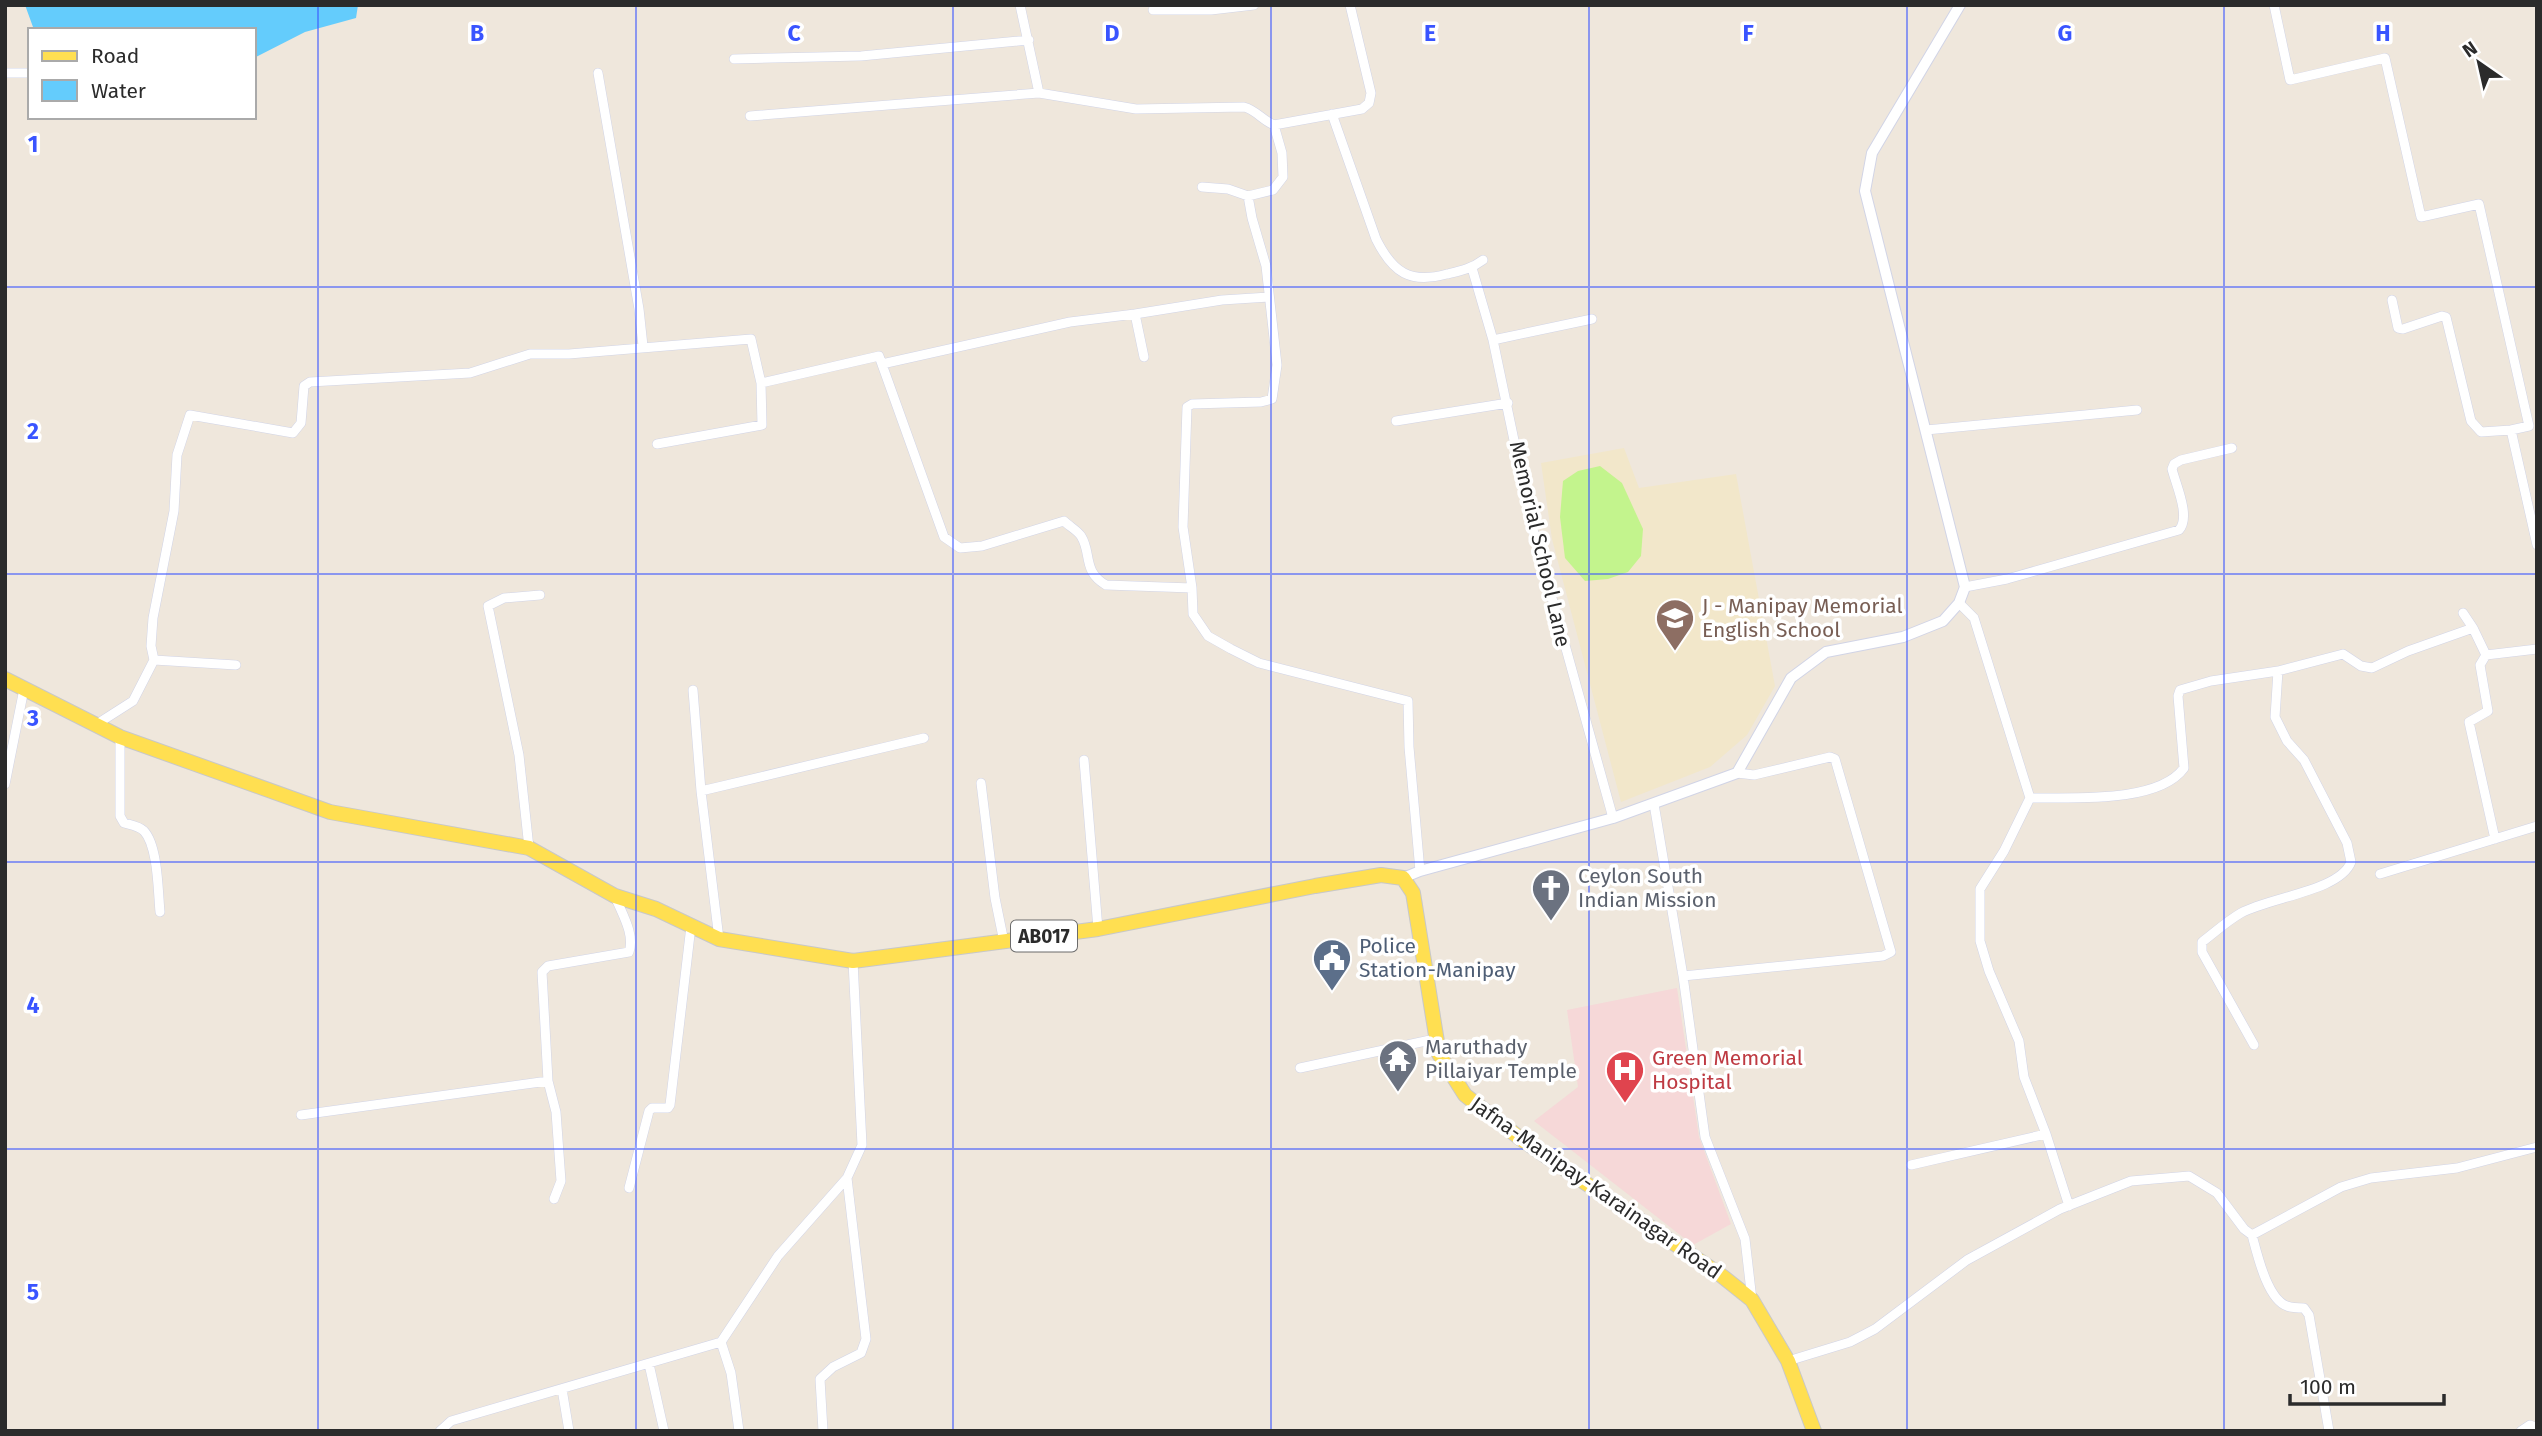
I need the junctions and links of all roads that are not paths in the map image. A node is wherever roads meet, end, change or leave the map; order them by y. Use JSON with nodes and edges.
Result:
{"nodes":[{"id":1,"x":1020,"y":5,"type":"edge"},
{"id":2,"x":1254,"y":5,"type":"edge"},
{"id":3,"x":1350,"y":5,"type":"edge"},
{"id":4,"x":1960,"y":5,"type":"edge"},
{"id":5,"x":2274,"y":5,"type":"edge"},
{"id":6,"x":1208,"y":8,"type":"edge"},
{"id":7,"x":1153,"y":10,"type":"dead end"},
{"id":8,"x":1029,"y":40,"type":"junction"},
{"id":9,"x":734,"y":59,"type":"dead end"},
{"id":10,"x":5,"y":73,"type":"edge"},
{"id":11,"x":26,"y":73,"type":"dead end"},
{"id":12,"x":598,"y":73,"type":"dead end"},
{"id":13,"x":1039,"y":93,"type":"junction"},
{"id":14,"x":1332,"y":114,"type":"junction"},
{"id":15,"x":750,"y":116,"type":"dead end"},
{"id":16,"x":1274,"y":125,"type":"junction"},
{"id":17,"x":1202,"y":187,"type":"dead end"},
{"id":18,"x":1248,"y":196,"type":"junction"},
{"id":19,"x":1483,"y":260,"type":"dead end"},
{"id":20,"x":1472,"y":268,"type":"junction"},
{"id":21,"x":1269,"y":298,"type":"junction"},
{"id":22,"x":2392,"y":300,"type":"dead end"},
{"id":23,"x":1135,"y":314,"type":"junction"},
{"id":24,"x":1592,"y":319,"type":"dead end"},
{"id":25,"x":1493,"y":340,"type":"junction"},
{"id":26,"x":643,"y":346,"type":"junction"},
{"id":27,"x":1144,"y":357,"type":"dead end"},
{"id":28,"x":881,"y":364,"type":"junction"},
{"id":29,"x":761,"y":383,"type":"junction"},
{"id":30,"x":1508,"y":403,"type":"junction"},
{"id":31,"x":2137,"y":410,"type":"dead end"},
{"id":32,"x":1396,"y":421,"type":"dead end"},
{"id":33,"x":1926,"y":430,"type":"junction"},
{"id":34,"x":2511,"y":430,"type":"junction"},
{"id":35,"x":657,"y":444,"type":"dead end"},
{"id":36,"x":2232,"y":448,"type":"dead end"},
{"id":37,"x":2537,"y":545,"type":"edge"},
{"id":38,"x":1965,"y":587,"type":"junction"},
{"id":39,"x":1192,"y":588,"type":"junction"},
{"id":40,"x":540,"y":595,"type":"dead end"},
{"id":41,"x":1959,"y":603,"type":"junction"},
{"id":42,"x":2463,"y":612,"type":"dead end"},
{"id":43,"x":2473,"y":628,"type":"junction"},
{"id":44,"x":2537,"y":649,"type":"edge"},
{"id":45,"x":2486,"y":654,"type":"junction"},
{"id":46,"x":154,"y":660,"type":"junction"},
{"id":47,"x":236,"y":666,"type":"dead end"},
{"id":48,"x":2278,"y":671,"type":"junction"},
{"id":49,"x":5,"y":679,"type":"edge"},
{"id":50,"x":24,"y":689,"type":"junction"},
{"id":51,"x":693,"y":690,"type":"dead end"},
{"id":52,"x":97,"y":724,"type":"junction"},
{"id":53,"x":120,"y":737,"type":"junction"},
{"id":54,"x":924,"y":738,"type":"dead end"},
{"id":55,"x":1084,"y":761,"type":"dead end"},
{"id":56,"x":1737,"y":773,"type":"junction"},
{"id":57,"x":981,"y":783,"type":"dead end"},
{"id":58,"x":5,"y":784,"type":"edge"},
{"id":59,"x":701,"y":791,"type":"junction"},
{"id":60,"x":2029,"y":798,"type":"junction"},
{"id":61,"x":1654,"y":804,"type":"junction"},
{"id":62,"x":1612,"y":818,"type":"junction"},
{"id":63,"x":2537,"y":826,"type":"edge"},
{"id":64,"x":2495,"y":838,"type":"junction"},
{"id":65,"x":529,"y":848,"type":"junction"},
{"id":66,"x":1420,"y":871,"type":"junction"},
{"id":67,"x":2380,"y":874,"type":"dead end"},
{"id":68,"x":1402,"y":878,"type":"junction"},
{"id":69,"x":615,"y":896,"type":"junction"},
{"id":70,"x":160,"y":912,"type":"dead end"},
{"id":71,"x":691,"y":926,"type":"junction"},
{"id":72,"x":1098,"y":929,"type":"junction"},
{"id":73,"x":719,"y":939,"type":"junction"},
{"id":74,"x":1004,"y":942,"type":"junction"},
{"id":75,"x":853,"y":961,"type":"junction"},
{"id":76,"x":1683,"y":976,"type":"junction"},
{"id":77,"x":1435,"y":1039,"type":"junction"},
{"id":78,"x":2254,"y":1045,"type":"dead end"},
{"id":79,"x":1300,"y":1068,"type":"dead end"},
{"id":80,"x":548,"y":1081,"type":"junction"},
{"id":81,"x":301,"y":1115,"type":"dead end"},
{"id":82,"x":2046,"y":1134,"type":"junction"},
{"id":83,"x":2537,"y":1147,"type":"edge"},
{"id":84,"x":1911,"y":1165,"type":"dead end"},
{"id":85,"x":847,"y":1178,"type":"junction"},
{"id":86,"x":629,"y":1188,"type":"dead end"},
{"id":87,"x":554,"y":1199,"type":"dead end"},
{"id":88,"x":2069,"y":1206,"type":"junction"},
{"id":89,"x":2252,"y":1234,"type":"junction"},
{"id":90,"x":1752,"y":1300,"type":"junction"},
{"id":91,"x":721,"y":1342,"type":"junction"},
{"id":92,"x":1788,"y":1361,"type":"junction"},
{"id":93,"x":649,"y":1364,"type":"junction"},
{"id":94,"x":562,"y":1389,"type":"junction"},
{"id":95,"x":2537,"y":1428,"type":"edge"},
{"id":96,"x":440,"y":1431,"type":"edge"},
{"id":97,"x":569,"y":1431,"type":"edge"},
{"id":98,"x":664,"y":1431,"type":"edge"},
{"id":99,"x":738,"y":1431,"type":"edge"},
{"id":100,"x":823,"y":1431,"type":"edge"},
{"id":101,"x":1814,"y":1431,"type":"edge"},
{"id":102,"x":2329,"y":1431,"type":"edge"},
{"id":103,"x":2521,"y":1431,"type":"edge"}],
"edges":[{"from":1,"to":8,"type":"street"},
{"from":2,"to":6,"type":"street"},
{"from":3,"to":14,"type":"street"},
{"from":4,"to":33,"type":"street"},
{"from":5,"to":34,"type":"street"},
{"from":6,"to":7,"type":"street"},
{"from":8,"to":9,"type":"street"},
{"from":8,"to":13,"type":"street"},
{"from":10,"to":11,"type":"street"},
{"from":12,"to":26,"type":"street"},
{"from":13,"to":15,"type":"street"},
{"from":13,"to":16,"type":"street"},
{"from":14,"to":16,"type":"street"},
{"from":14,"to":20,"type":"street"},
{"from":16,"to":18,"type":"street"},
{"from":17,"to":18,"type":"street"},
{"from":18,"to":21,"type":"street"},
{"from":19,"to":20,"type":"street"},
{"from":20,"to":25,"type":"street","name":"Memorial School Lane"},
{"from":21,"to":23,"type":"street"},
{"from":21,"to":39,"type":"street"},
{"from":22,"to":34,"type":"street"},
{"from":23,"to":27,"type":"street"},
{"from":23,"to":28,"type":"street"},
{"from":24,"to":25,"type":"street"},
{"from":25,"to":30,"type":"street","name":"Memorial School Lane"},
{"from":26,"to":29,"type":"street"},
{"from":26,"to":46,"type":"street"},
{"from":28,"to":29,"type":"street"},
{"from":28,"to":39,"type":"street"},
{"from":29,"to":35,"type":"street"},
{"from":30,"to":32,"type":"street"},
{"from":30,"to":62,"type":"street","name":"Memorial School Lane"},
{"from":31,"to":33,"type":"street"},
{"from":33,"to":38,"type":"street"},
{"from":34,"to":37,"type":"street"},
{"from":36,"to":38,"type":"street"},
{"from":38,"to":41,"type":"street"},
{"from":39,"to":66,"type":"street"},
{"from":40,"to":65,"type":"street"},
{"from":41,"to":56,"type":"street"},
{"from":41,"to":60,"type":"street"},
{"from":42,"to":43,"type":"street"},
{"from":43,"to":45,"type":"street"},
{"from":43,"to":48,"type":"street"},
{"from":44,"to":45,"type":"street"},
{"from":45,"to":64,"type":"street"},
{"from":46,"to":47,"type":"street"},
{"from":46,"to":52,"type":"street"},
{"from":48,"to":60,"type":"street"},
{"from":48,"to":78,"type":"street"},
{"from":49,"to":50,"type":"main road","number":"AB017"},
{"from":50,"to":52,"type":"main road","number":"AB017"},
{"from":50,"to":58,"type":"street"},
{"from":51,"to":59,"type":"street"},
{"from":52,"to":53,"type":"main road","number":"AB017"},
{"from":53,"to":65,"type":"main road","number":"AB017"},
{"from":53,"to":70,"type":"street"},
{"from":54,"to":59,"type":"street"},
{"from":55,"to":72,"type":"street"},
{"from":56,"to":61,"type":"street"},
{"from":56,"to":76,"type":"street"},
{"from":57,"to":74,"type":"street"},
{"from":59,"to":73,"type":"street"},
{"from":60,"to":82,"type":"street"},
{"from":61,"to":62,"type":"street"},
{"from":61,"to":76,"type":"street"},
{"from":62,"to":66,"type":"street"},
{"from":63,"to":64,"type":"street"},
{"from":64,"to":67,"type":"street"},
{"from":65,"to":69,"type":"main road","number":"AB017"},
{"from":66,"to":68,"type":"street"},
{"from":68,"to":72,"type":"main road","number":"AB017"},
{"from":68,"to":77,"type":"main road","name":"Jafna-Manipay-Karainagar Road"},
{"from":69,"to":71,"type":"main road","number":"AB017"},
{"from":69,"to":80,"type":"street"},
{"from":71,"to":73,"type":"main road","number":"AB017"},
{"from":71,"to":86,"type":"street"},
{"from":72,"to":74,"type":"main road","number":"AB017"},
{"from":73,"to":75,"type":"main road","number":"AB017"},
{"from":74,"to":75,"type":"main road","number":"AB017"},
{"from":75,"to":85,"type":"street"},
{"from":76,"to":90,"type":"street"},
{"from":77,"to":79,"type":"street"},
{"from":77,"to":90,"type":"main road","name":"Jafna-Manipay-Karainagar Road"},
{"from":80,"to":81,"type":"street"},
{"from":80,"to":87,"type":"street"},
{"from":82,"to":84,"type":"street"},
{"from":82,"to":88,"type":"street"},
{"from":83,"to":89,"type":"street"},
{"from":85,"to":91,"type":"street"},
{"from":85,"to":100,"type":"street"},
{"from":88,"to":89,"type":"street"},
{"from":88,"to":92,"type":"street"},
{"from":89,"to":102,"type":"street"},
{"from":90,"to":92,"type":"main road","name":"Jafna-Manipay-Karainagar Road"},
{"from":91,"to":93,"type":"street"},
{"from":91,"to":99,"type":"street"},
{"from":92,"to":101,"type":"main road","name":"Jafna-Manipay-Karainagar Road"},
{"from":93,"to":94,"type":"street"},
{"from":93,"to":98,"type":"street"},
{"from":94,"to":96,"type":"street"},
{"from":94,"to":97,"type":"street"},
{"from":95,"to":103,"type":"street"}]}
